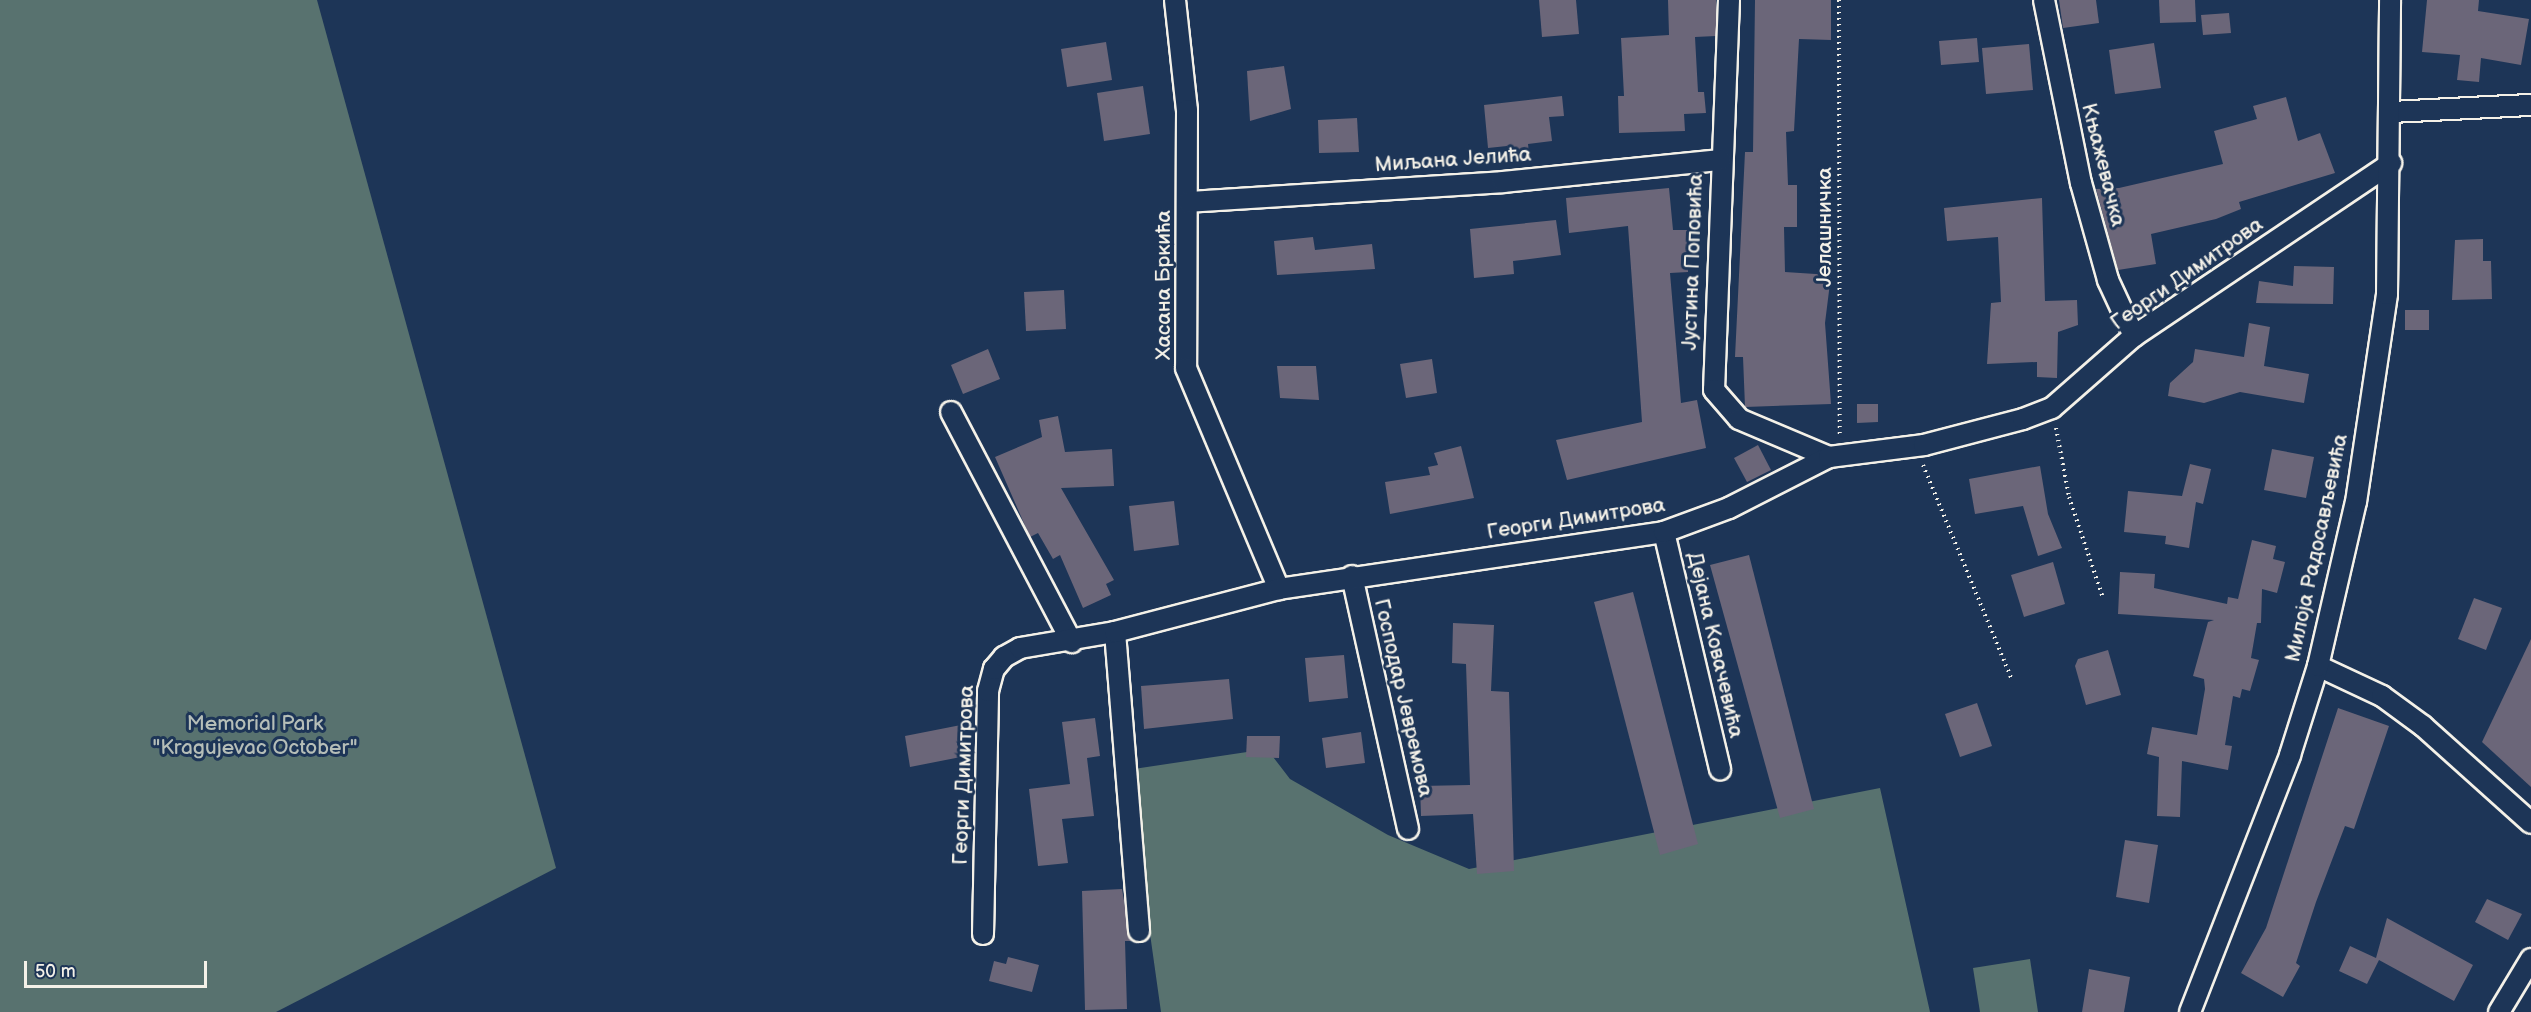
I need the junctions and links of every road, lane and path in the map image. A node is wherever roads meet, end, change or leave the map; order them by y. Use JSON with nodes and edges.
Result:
{"nodes":[{"id":1,"x":1175,"y":0,"type":"edge"},
{"id":2,"x":1729,"y":0,"type":"edge"},
{"id":3,"x":1839,"y":0,"type":"edge"},
{"id":4,"x":2044,"y":0,"type":"edge"},
{"id":5,"x":2390,"y":0,"type":"edge"},
{"id":6,"x":2531,"y":105,"type":"edge"},
{"id":7,"x":2391,"y":112,"type":"junction"},
{"id":8,"x":1721,"y":160,"type":"junction"},
{"id":9,"x":2391,"y":163,"type":"junction"},
{"id":10,"x":1188,"y":202,"type":"junction"},
{"id":11,"x":2134,"y":336,"type":"junction"},
{"id":12,"x":2052,"y":408,"type":"junction"},
{"id":13,"x":951,"y":412,"type":"dead end"},
{"id":14,"x":1923,"y":445,"type":"junction"},
{"id":15,"x":1835,"y":456,"type":"junction"},
{"id":16,"x":1664,"y":532,"type":"junction"},
{"id":17,"x":1352,"y":576,"type":"junction"},
{"id":18,"x":1280,"y":589,"type":"junction"},
{"id":19,"x":2103,"y":598,"type":"dead end"},
{"id":20,"x":1115,"y":632,"type":"junction"},
{"id":21,"x":1072,"y":642,"type":"junction"},
{"id":22,"x":2318,"y":666,"type":"junction"},
{"id":23,"x":2011,"y":677,"type":"dead end"},
{"id":24,"x":1720,"y":769,"type":"dead end"},
{"id":25,"x":2531,"y":823,"type":"edge"},
{"id":26,"x":1408,"y":830,"type":"dead end"},
{"id":27,"x":1139,"y":931,"type":"dead end"},
{"id":28,"x":983,"y":934,"type":"dead end"},
{"id":29,"x":2531,"y":959,"type":"edge"},
{"id":30,"x":2190,"y":1012,"type":"edge"},
{"id":31,"x":2499,"y":1012,"type":"edge"}],
"edges":[{"from":1,"to":10,"type":"street","name":"Хасана Бркића"},
{"from":2,"to":8,"type":"street","name":"Јустина Поповића"},
{"from":3,"to":15,"type":"path","name":"Јелашничка"},
{"from":4,"to":11,"type":"street","name":"Књажевачка"},
{"from":5,"to":7,"type":"street","name":"Милоја Радосављевића"},
{"from":6,"to":7,"type":"street"},
{"from":7,"to":9,"type":"street","name":"Милоја Радосављевића"},
{"from":8,"to":10,"type":"street","name":"Миљана Јелића"},
{"from":8,"to":15,"type":"street","name":"Јустина Поповића"},
{"from":9,"to":11,"type":"street","name":"Георги Димитрова"},
{"from":9,"to":22,"type":"street","name":"Милоја Радосављевића"},
{"from":10,"to":18,"type":"street","name":"Хасана Бркића"},
{"from":11,"to":12,"type":"street","name":"Георги Димитрова"},
{"from":12,"to":14,"type":"street","name":"Георги Димитрова"},
{"from":12,"to":19,"type":"path"},
{"from":13,"to":21,"type":"street"},
{"from":14,"to":15,"type":"street","name":"Георги Димитрова"},
{"from":14,"to":23,"type":"path"},
{"from":15,"to":16,"type":"street","name":"Георги Димитрова"},
{"from":16,"to":17,"type":"street","name":"Георги Димитрова"},
{"from":16,"to":24,"type":"street","name":"Дејана Ковачевића"},
{"from":17,"to":18,"type":"street","name":"Георги Димитрова"},
{"from":17,"to":26,"type":"street","name":"Господар Јевремова"},
{"from":18,"to":20,"type":"street","name":"Георги Димитрова"},
{"from":20,"to":21,"type":"street","name":"Георги Димитрова"},
{"from":20,"to":27,"type":"street"},
{"from":21,"to":28,"type":"street","name":"Георги Димитрова"},
{"from":22,"to":25,"type":"street"},
{"from":22,"to":30,"type":"street","name":"Милоја Радосављевића"},
{"from":29,"to":31,"type":"street"}]}
